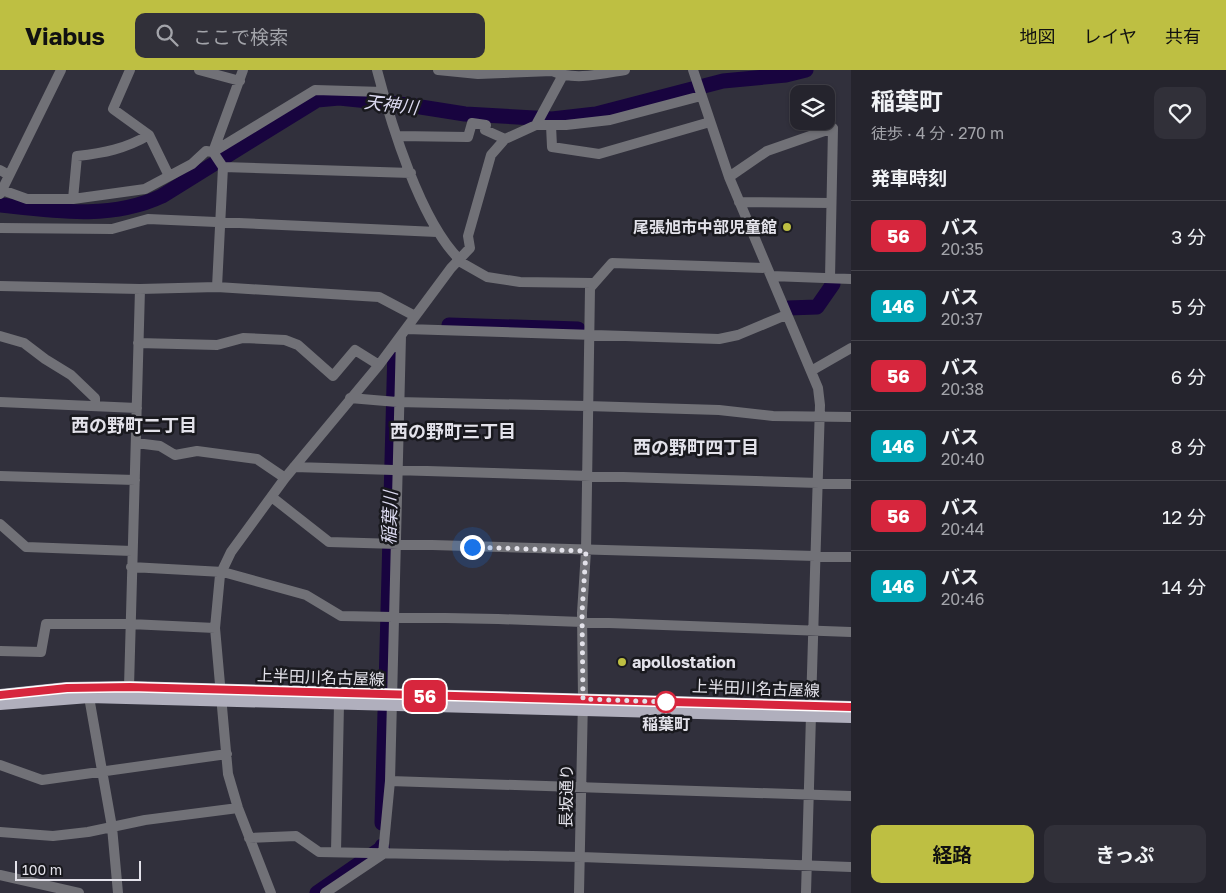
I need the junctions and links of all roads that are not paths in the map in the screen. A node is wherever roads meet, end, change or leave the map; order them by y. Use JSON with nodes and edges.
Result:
{"nodes":[{"id":1,"x":60,"y":70,"type":"edge"},
{"id":2,"x":130,"y":70,"type":"edge"},
{"id":3,"x":199,"y":70,"type":"edge"},
{"id":4,"x":243,"y":70,"type":"edge"},
{"id":5,"x":377,"y":70,"type":"edge"},
{"id":6,"x":438,"y":70,"type":"edge"},
{"id":7,"x":625,"y":70,"type":"edge"},
{"id":8,"x":694,"y":74,"type":"edge"},
{"id":9,"x":563,"y":76,"type":"junction"},
{"id":10,"x":240,"y":81,"type":"junction"},
{"id":11,"x":383,"y":92,"type":"junction"},
{"id":12,"x":701,"y":95,"type":"junction"},
{"id":13,"x":710,"y":122,"type":"junction"},
{"id":14,"x":536,"y":124,"type":"junction"},
{"id":15,"x":551,"y":125,"type":"junction"},
{"id":16,"x":149,"y":135,"type":"junction"},
{"id":17,"x":398,"y":136,"type":"junction"},
{"id":18,"x":505,"y":139,"type":"junction"},
{"id":19,"x":215,"y":154,"type":"junction"},
{"id":20,"x":223,"y":166,"type":"junction"},
{"id":21,"x":5,"y":172,"type":"edge"},
{"id":22,"x":411,"y":173,"type":"junction"},
{"id":23,"x":169,"y":176,"type":"junction"},
{"id":24,"x":729,"y":177,"type":"junction"},
{"id":25,"x":1,"y":192,"type":"edge"},
{"id":26,"x":73,"y":199,"type":"junction"},
{"id":27,"x":740,"y":202,"type":"junction"},
{"id":28,"x":831,"y":203,"type":"junction"},
{"id":29,"x":220,"y":222,"type":"junction"},
{"id":30,"x":0,"y":228,"type":"edge"},
{"id":31,"x":437,"y":232,"type":"junction"},
{"id":32,"x":458,"y":260,"type":"junction"},
{"id":33,"x":769,"y":272,"type":"junction"},
{"id":34,"x":830,"y":278,"type":"junction"},
{"id":35,"x":851,"y":279,"type":"edge"},
{"id":36,"x":592,"y":283,"type":"junction"},
{"id":37,"x":0,"y":286,"type":"edge"},
{"id":38,"x":217,"y":287,"type":"junction"},
{"id":39,"x":140,"y":289,"type":"junction"},
{"id":40,"x":786,"y":315,"type":"junction"},
{"id":41,"x":415,"y":316,"type":"junction"},
{"id":42,"x":404,"y":333,"type":"junction"},
{"id":43,"x":590,"y":334,"type":"junction"},
{"id":44,"x":0,"y":336,"type":"edge"},
{"id":45,"x":138,"y":343,"type":"junction"},
{"id":46,"x":851,"y":348,"type":"edge"},
{"id":47,"x":379,"y":365,"type":"junction"},
{"id":48,"x":811,"y":371,"type":"junction"},
{"id":49,"x":350,"y":398,"type":"junction"},
{"id":50,"x":0,"y":402,"type":"edge"},
{"id":51,"x":395,"y":402,"type":"junction"},
{"id":52,"x":96,"y":406,"type":"junction"},
{"id":53,"x":587,"y":406,"type":"junction"},
{"id":54,"x":137,"y":408,"type":"junction"},
{"id":55,"x":819,"y":416,"type":"junction"},
{"id":56,"x":851,"y":417,"type":"edge"},
{"id":57,"x":136,"y":443,"type":"junction"},
{"id":58,"x":294,"y":467,"type":"junction"},
{"id":59,"x":394,"y":472,"type":"junction"},
{"id":60,"x":0,"y":476,"type":"edge"},
{"id":61,"x":587,"y":476,"type":"junction"},
{"id":62,"x":285,"y":478,"type":"junction"},
{"id":63,"x":134,"y":480,"type":"junction"},
{"id":64,"x":817,"y":483,"type":"junction"},
{"id":65,"x":851,"y":484,"type":"edge"},
{"id":66,"x":272,"y":498,"type":"junction"},
{"id":67,"x":0,"y":524,"type":"edge"},
{"id":68,"x":392,"y":544,"type":"junction"},
{"id":69,"x":132,"y":551,"type":"junction"},
{"id":70,"x":586,"y":551,"type":"junction"},
{"id":71,"x":816,"y":556,"type":"junction"},
{"id":72,"x":851,"y":557,"type":"edge"},
{"id":73,"x":131,"y":567,"type":"junction"},
{"id":74,"x":223,"y":572,"type":"junction"},
{"id":75,"x":390,"y":618,"type":"junction"},
{"id":76,"x":582,"y":623,"type":"junction"},
{"id":77,"x":130,"y":624,"type":"junction"},
{"id":78,"x":215,"y":628,"type":"junction"},
{"id":79,"x":814,"y":632,"type":"junction"},
{"id":80,"x":851,"y":632,"type":"edge"},
{"id":81,"x":0,"y":651,"type":"edge"},
{"id":82,"x":130,"y":687,"type":"junction"},
{"id":83,"x":0,"y":695,"type":"edge"},
{"id":84,"x":222,"y":695,"type":"junction"},
{"id":85,"x":89,"y":697,"type":"junction"},
{"id":86,"x":393,"y":700,"type":"junction"},
{"id":87,"x":0,"y":704,"type":"edge"},
{"id":88,"x":339,"y":704,"type":"junction"},
{"id":89,"x":583,"y":704,"type":"junction"},
{"id":90,"x":851,"y":707,"type":"edge"},
{"id":91,"x":811,"y":711,"type":"junction"},
{"id":92,"x":851,"y":716,"type":"edge"},
{"id":93,"x":227,"y":754,"type":"junction"},
{"id":94,"x":0,"y":765,"type":"edge"},
{"id":95,"x":102,"y":772,"type":"junction"},
{"id":96,"x":390,"y":781,"type":"junction"},
{"id":97,"x":581,"y":786,"type":"junction"},
{"id":98,"x":809,"y":795,"type":"junction"},
{"id":99,"x":851,"y":796,"type":"edge"},
{"id":100,"x":238,"y":808,"type":"junction"},
{"id":101,"x":112,"y":827,"type":"junction"},
{"id":102,"x":0,"y":832,"type":"edge"},
{"id":103,"x":249,"y":838,"type":"junction"},
{"id":104,"x":336,"y":852,"type":"junction"},
{"id":105,"x":378,"y":853,"type":"junction"},
{"id":106,"x":580,"y":857,"type":"junction"},
{"id":107,"x":807,"y":865,"type":"junction"},
{"id":108,"x":851,"y":867,"type":"edge"},
{"id":109,"x":0,"y":875,"type":"edge"},
{"id":110,"x":80,"y":893,"type":"edge"},
{"id":111,"x":118,"y":893,"type":"edge"},
{"id":112,"x":271,"y":893,"type":"edge"},
{"id":113,"x":325,"y":893,"type":"edge"},
{"id":114,"x":579,"y":893,"type":"edge"},
{"id":115,"x":806,"y":893,"type":"edge"}],
"edges":[{"from":1,"to":21,"type":"street"},
{"from":2,"to":16,"type":"street"},
{"from":3,"to":10,"type":"street"},
{"from":4,"to":10,"type":"street"},
{"from":5,"to":11,"type":"street"},
{"from":6,"to":9,"type":"street"},
{"from":7,"to":9,"type":"street"},
{"from":8,"to":12,"type":"street"},
{"from":9,"to":14,"type":"street"},
{"from":10,"to":19,"type":"street"},
{"from":11,"to":17,"type":"street"},
{"from":11,"to":19,"type":"street"},
{"from":12,"to":13,"type":"street"},
{"from":12,"to":15,"type":"street"},
{"from":13,"to":15,"type":"street"},
{"from":13,"to":24,"type":"street"},
{"from":14,"to":15,"type":"street"},
{"from":14,"to":18,"type":"street"},
{"from":16,"to":23,"type":"street"},
{"from":16,"to":26,"type":"street"},
{"from":17,"to":18,"type":"street"},
{"from":17,"to":22,"type":"street"},
{"from":18,"to":32,"type":"street"},
{"from":19,"to":20,"type":"street"},
{"from":19,"to":23,"type":"street"},
{"from":20,"to":22,"type":"street"},
{"from":20,"to":29,"type":"street"},
{"from":21,"to":25,"type":"street"},
{"from":22,"to":31,"type":"street"},
{"from":23,"to":26,"type":"street"},
{"from":24,"to":27,"type":"street"},
{"from":24,"to":28,"type":"street"},
{"from":25,"to":26,"type":"street"},
{"from":27,"to":28,"type":"street"},
{"from":27,"to":33,"type":"street"},
{"from":28,"to":34,"type":"street"},
{"from":29,"to":30,"type":"street"},
{"from":29,"to":31,"type":"street"},
{"from":29,"to":38,"type":"street"},
{"from":31,"to":32,"type":"street"},
{"from":32,"to":36,"type":"street"},
{"from":32,"to":41,"type":"street"},
{"from":33,"to":34,"type":"street"},
{"from":33,"to":36,"type":"street"},
{"from":33,"to":40,"type":"street"},
{"from":34,"to":35,"type":"street"},
{"from":36,"to":43,"type":"street","name":"長坂通り"},
{"from":37,"to":39,"type":"street"},
{"from":38,"to":39,"type":"street"},
{"from":38,"to":41,"type":"street"},
{"from":39,"to":45,"type":"street"},
{"from":40,"to":43,"type":"street"},
{"from":40,"to":48,"type":"street"},
{"from":41,"to":42,"type":"street"},
{"from":42,"to":43,"type":"street"},
{"from":42,"to":47,"type":"street"},
{"from":42,"to":51,"type":"street"},
{"from":43,"to":53,"type":"street","name":"長坂通り"},
{"from":44,"to":52,"type":"street"},
{"from":45,"to":47,"type":"street"},
{"from":45,"to":54,"type":"street"},
{"from":46,"to":48,"type":"street"},
{"from":47,"to":49,"type":"street"},
{"from":48,"to":55,"type":"street"},
{"from":49,"to":51,"type":"street"},
{"from":49,"to":58,"type":"street"},
{"from":50,"to":52,"type":"street"},
{"from":51,"to":53,"type":"street"},
{"from":51,"to":59,"type":"street"},
{"from":52,"to":54,"type":"street"},
{"from":53,"to":55,"type":"street"},
{"from":53,"to":61,"type":"street","name":"長坂通り"},
{"from":54,"to":57,"type":"street"},
{"from":55,"to":56,"type":"street"},
{"from":55,"to":64,"type":"street"},
{"from":57,"to":62,"type":"street"},
{"from":57,"to":63,"type":"street"},
{"from":58,"to":59,"type":"street"},
{"from":58,"to":62,"type":"street"},
{"from":59,"to":61,"type":"street"},
{"from":59,"to":68,"type":"street"},
{"from":60,"to":63,"type":"street"},
{"from":61,"to":64,"type":"street"},
{"from":61,"to":70,"type":"street","name":"長坂通り"},
{"from":62,"to":66,"type":"street"},
{"from":63,"to":69,"type":"street"},
{"from":64,"to":65,"type":"street"},
{"from":64,"to":71,"type":"street"},
{"from":66,"to":68,"type":"street"},
{"from":66,"to":74,"type":"street"},
{"from":67,"to":69,"type":"street"},
{"from":68,"to":70,"type":"street"},
{"from":68,"to":75,"type":"street"},
{"from":69,"to":73,"type":"street"},
{"from":70,"to":71,"type":"street"},
{"from":70,"to":76,"type":"street","name":"長坂通り"},
{"from":71,"to":72,"type":"street"},
{"from":71,"to":79,"type":"street"},
{"from":73,"to":74,"type":"street"},
{"from":73,"to":77,"type":"street"},
{"from":74,"to":75,"type":"street"},
{"from":74,"to":78,"type":"street"},
{"from":75,"to":76,"type":"street"},
{"from":75,"to":86,"type":"street"},
{"from":76,"to":79,"type":"street"},
{"from":76,"to":89,"type":"street","name":"長坂通り"},
{"from":77,"to":78,"type":"street"},
{"from":77,"to":81,"type":"street"},
{"from":77,"to":82,"type":"street"},
{"from":78,"to":84,"type":"street"},
{"from":79,"to":80,"type":"street"},
{"from":79,"to":91,"type":"street"},
{"from":82,"to":83,"type":"main road","name":"上半田川名古屋線"},
{"from":82,"to":84,"type":"main road","name":"上半田川名古屋線"},
{"from":84,"to":85,"type":"main road","name":"上半田川名古屋線"},
{"from":84,"to":86,"type":"main road","name":"上半田川名古屋線"},
{"from":84,"to":88,"type":"main road","name":"上半田川名古屋線"},
{"from":84,"to":93,"type":"street"},
{"from":85,"to":87,"type":"main road","name":"上半田川名古屋線"},
{"from":85,"to":95,"type":"street"},
{"from":86,"to":88,"type":"main road","name":"上半田川名古屋線"},
{"from":86,"to":89,"type":"main road","name":"上半田川名古屋線"},
{"from":86,"to":96,"type":"street"},
{"from":88,"to":104,"type":"street"},
{"from":89,"to":91,"type":"main road","name":"上半田川名古屋線"},
{"from":89,"to":97,"type":"street","name":"長坂通り"},
{"from":90,"to":91,"type":"main road","name":"上半田川名古屋線"},
{"from":91,"to":92,"type":"main road","name":"上半田川名古屋線"},
{"from":91,"to":98,"type":"street"},
{"from":93,"to":95,"type":"street"},
{"from":93,"to":100,"type":"street"},
{"from":94,"to":95,"type":"street"},
{"from":95,"to":101,"type":"street"},
{"from":96,"to":97,"type":"street"},
{"from":96,"to":105,"type":"street"},
{"from":97,"to":98,"type":"street"},
{"from":97,"to":106,"type":"street","name":"長坂通り"},
{"from":98,"to":99,"type":"street"},
{"from":98,"to":107,"type":"street"},
{"from":100,"to":101,"type":"street"},
{"from":100,"to":103,"type":"street"},
{"from":101,"to":102,"type":"street"},
{"from":101,"to":111,"type":"street"},
{"from":103,"to":104,"type":"street"},
{"from":103,"to":112,"type":"street"},
{"from":104,"to":105,"type":"street"},
{"from":105,"to":106,"type":"street"},
{"from":105,"to":113,"type":"street"},
{"from":106,"to":107,"type":"street"},
{"from":106,"to":114,"type":"street","name":"長坂通り"},
{"from":107,"to":108,"type":"street"},
{"from":107,"to":115,"type":"street"},
{"from":109,"to":110,"type":"street"}]}
